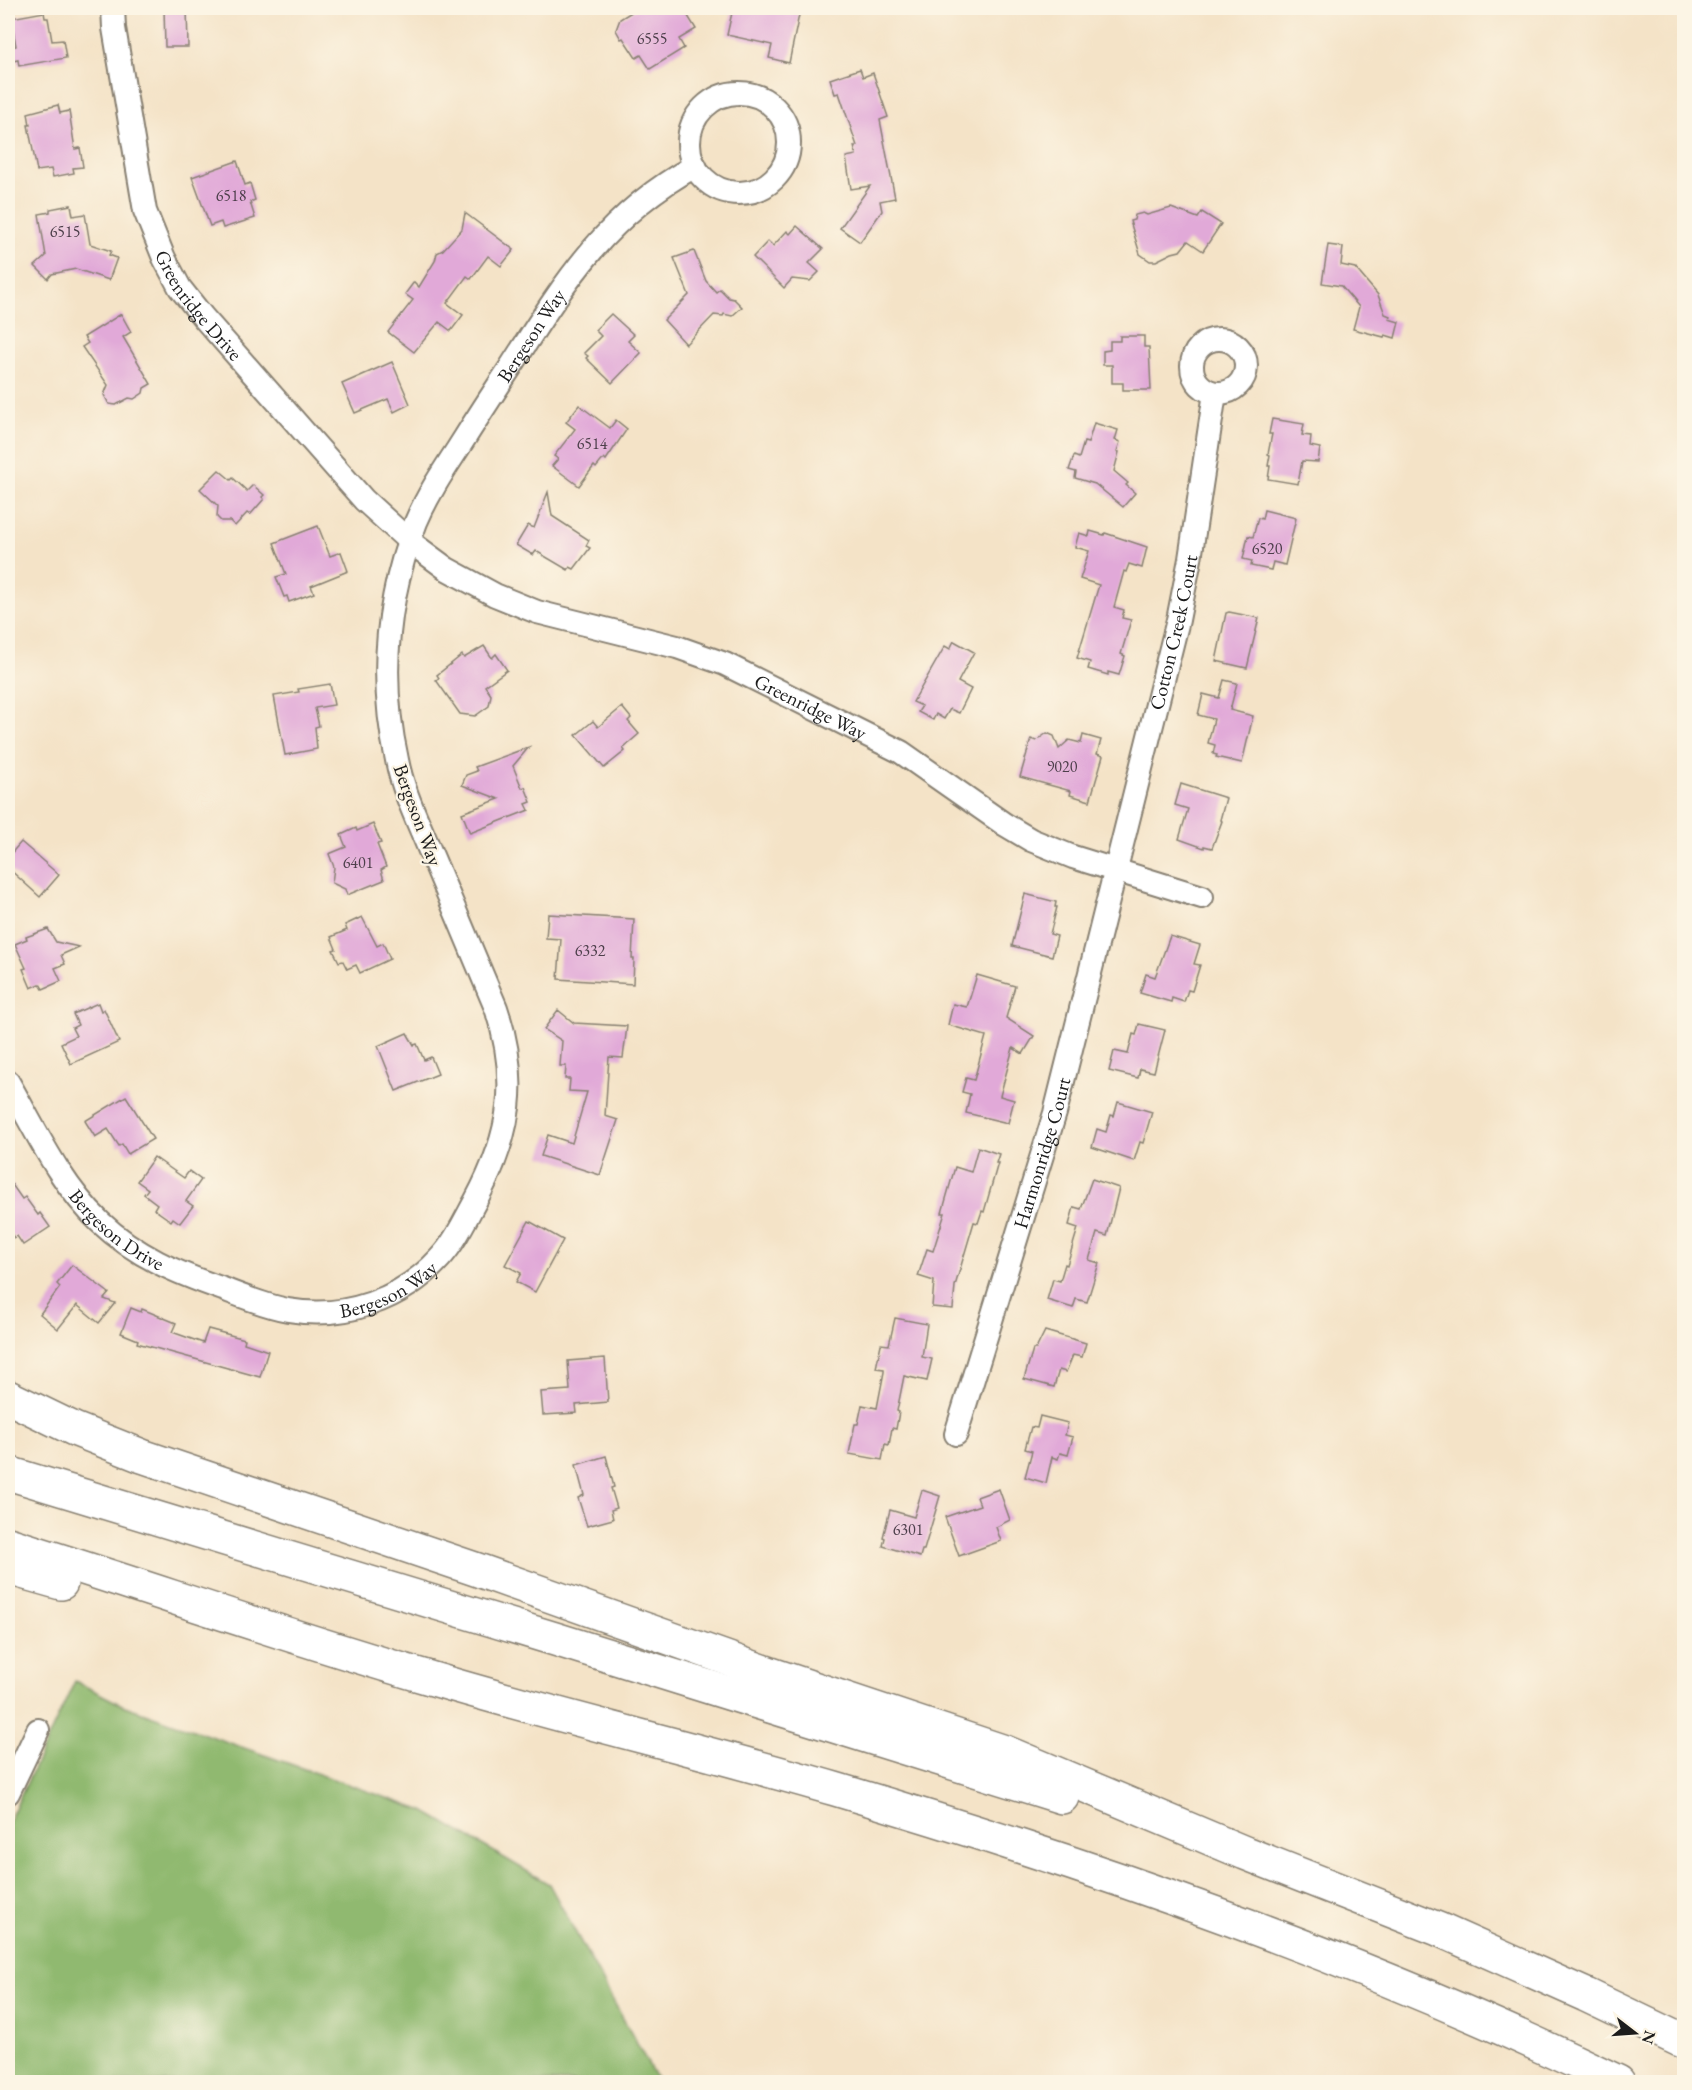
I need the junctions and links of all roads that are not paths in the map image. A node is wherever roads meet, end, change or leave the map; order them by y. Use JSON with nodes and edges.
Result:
{"nodes":[{"id":1,"x":113,"y":8,"type":"edge"},
{"id":2,"x":695,"y":166,"type":"junction"},
{"id":3,"x":1215,"y":393,"type":"dead end"},
{"id":4,"x":409,"y":541,"type":"junction"},
{"id":5,"x":1115,"y":869,"type":"junction"},
{"id":6,"x":1202,"y":897,"type":"dead end"},
{"id":7,"x":8,"y":1082,"type":"edge"},
{"id":8,"x":281,"y":1308,"type":"joint"},
{"id":9,"x":8,"y":1397,"type":"edge"},
{"id":10,"x":956,"y":1434,"type":"dead end"},
{"id":11,"x":8,"y":1473,"type":"edge"},
{"id":12,"x":8,"y":1544,"type":"edge"},
{"id":13,"x":8,"y":1568,"type":"edge"},
{"id":14,"x":423,"y":1676,"type":"junction"},
{"id":15,"x":38,"y":1730,"type":"dead end"},
{"id":16,"x":8,"y":1793,"type":"edge"},
{"id":17,"x":1245,"y":1853,"type":"junction"},
{"id":18,"x":1684,"y":2042,"type":"edge"},
{"id":19,"x":1618,"y":2082,"type":"edge"}],
"edges":[{"from":1,"to":4,"type":"street","name":"Greenridge Drive"},
{"from":2,"to":2,"type":"street"},
{"from":2,"to":4,"type":"street","name":"Bergeson Way"},
{"from":3,"to":5,"type":"street","name":"Cotton Creek Court"},
{"from":4,"to":5,"type":"street","name":"Greenridge Way"},
{"from":4,"to":8,"type":"street","name":"Bergeson Way"},
{"from":5,"to":6,"type":"street","name":"Greenridge Way"},
{"from":5,"to":10,"type":"street","name":"Harmonridge Court"},
{"from":7,"to":8,"type":"street","name":"Bergeson Drive"},
{"from":9,"to":17,"type":"highway"},
{"from":11,"to":17,"type":"highway"},
{"from":12,"to":14,"type":"highway"},
{"from":13,"to":14,"type":"highway"},
{"from":14,"to":19,"type":"highway"},
{"from":15,"to":16,"type":"street"},
{"from":17,"to":18,"type":"highway"}]}
